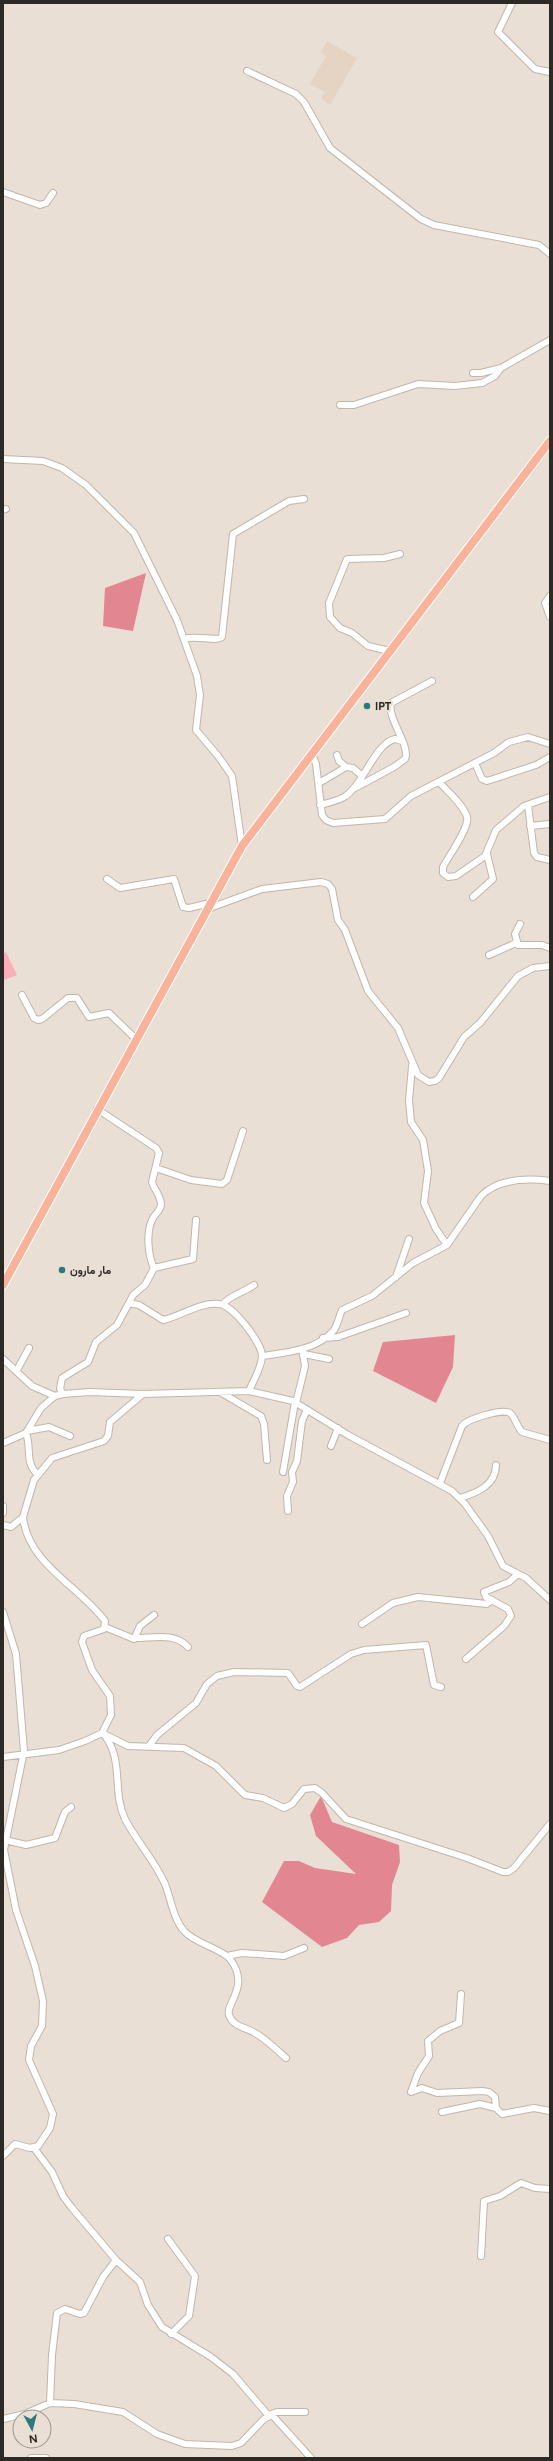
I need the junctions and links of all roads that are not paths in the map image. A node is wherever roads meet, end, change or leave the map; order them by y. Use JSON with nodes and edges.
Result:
{"nodes":[{"id":1,"x":512,"y":3,"type":"edge"},
{"id":2,"x":247,"y":70,"type":"dead end"},
{"id":3,"x":550,"y":72,"type":"edge"},
{"id":4,"x":3,"y":192,"type":"edge"},
{"id":5,"x":53,"y":193,"type":"dead end"},
{"id":6,"x":550,"y":254,"type":"edge"},
{"id":7,"x":550,"y":340,"type":"edge"},
{"id":8,"x":501,"y":368,"type":"junction"},
{"id":9,"x":473,"y":373,"type":"dead end"},
{"id":10,"x":340,"y":405,"type":"dead end"},
{"id":11,"x":550,"y":441,"type":"edge"},
{"id":12,"x":3,"y":460,"type":"edge"},
{"id":13,"x":304,"y":499,"type":"dead end"},
{"id":14,"x":400,"y":554,"type":"dead end"},
{"id":15,"x":550,"y":596,"type":"edge"},
{"id":16,"x":550,"y":617,"type":"edge"},
{"id":17,"x":184,"y":639,"type":"junction"},
{"id":18,"x":390,"y":652,"type":"junction"},
{"id":19,"x":432,"y":681,"type":"dead end"},
{"id":20,"x":402,"y":741,"type":"junction"},
{"id":21,"x":550,"y":744,"type":"edge"},
{"id":22,"x":312,"y":754,"type":"junction"},
{"id":23,"x":337,"y":755,"type":"dead end"},
{"id":24,"x":550,"y":757,"type":"edge"},
{"id":25,"x":475,"y":763,"type":"junction"},
{"id":26,"x":346,"y":767,"type":"junction"},
{"id":27,"x":362,"y":776,"type":"junction"},
{"id":28,"x":440,"y":782,"type":"junction"},
{"id":29,"x":319,"y":783,"type":"junction"},
{"id":30,"x":355,"y":788,"type":"junction"},
{"id":31,"x":550,"y":797,"type":"edge"},
{"id":32,"x":320,"y":805,"type":"junction"},
{"id":33,"x":528,"y":805,"type":"junction"},
{"id":34,"x":550,"y":824,"type":"edge"},
{"id":35,"x":530,"y":826,"type":"junction"},
{"id":36,"x":242,"y":846,"type":"junction"},
{"id":37,"x":487,"y":854,"type":"junction"},
{"id":38,"x":550,"y":860,"type":"edge"},
{"id":39,"x":107,"y":879,"type":"dead end"},
{"id":40,"x":473,"y":897,"type":"dead end"},
{"id":41,"x":209,"y":906,"type":"junction"},
{"id":42,"x":520,"y":924,"type":"dead end"},
{"id":43,"x":516,"y":943,"type":"junction"},
{"id":44,"x":550,"y":948,"type":"edge"},
{"id":45,"x":489,"y":955,"type":"dead end"},
{"id":46,"x":550,"y":966,"type":"edge"},
{"id":47,"x":22,"y":995,"type":"dead end"},
{"id":48,"x":136,"y":1040,"type":"junction"},
{"id":49,"x":412,"y":1066,"type":"junction"},
{"id":50,"x":97,"y":1110,"type":"junction"},
{"id":51,"x":243,"y":1131,"type":"dead end"},
{"id":52,"x":156,"y":1168,"type":"junction"},
{"id":53,"x":550,"y":1181,"type":"edge"},
{"id":54,"x":196,"y":1220,"type":"dead end"},
{"id":55,"x":409,"y":1239,"type":"dead end"},
{"id":56,"x":447,"y":1245,"type":"junction"},
{"id":57,"x":154,"y":1268,"type":"junction"},
{"id":58,"x":396,"y":1278,"type":"junction"},
{"id":59,"x":3,"y":1285,"type":"edge"},
{"id":60,"x":254,"y":1285,"type":"dead end"},
{"id":61,"x":129,"y":1303,"type":"junction"},
{"id":62,"x":223,"y":1304,"type":"junction"},
{"id":63,"x":406,"y":1313,"type":"dead end"},
{"id":64,"x":323,"y":1338,"type":"junction"},
{"id":65,"x":29,"y":1348,"type":"dead end"},
{"id":66,"x":303,"y":1351,"type":"junction"},
{"id":67,"x":262,"y":1356,"type":"junction"},
{"id":68,"x":3,"y":1359,"type":"edge"},
{"id":69,"x":329,"y":1359,"type":"dead end"},
{"id":70,"x":17,"y":1370,"type":"junction"},
{"id":71,"x":218,"y":1391,"type":"junction"},
{"id":72,"x":249,"y":1391,"type":"junction"},
{"id":73,"x":63,"y":1394,"type":"junction"},
{"id":74,"x":142,"y":1394,"type":"junction"},
{"id":75,"x":55,"y":1396,"type":"junction"},
{"id":76,"x":295,"y":1402,"type":"junction"},
{"id":77,"x":306,"y":1410,"type":"junction"},
{"id":78,"x":338,"y":1428,"type":"junction"},
{"id":79,"x":27,"y":1432,"type":"junction"},
{"id":80,"x":70,"y":1436,"type":"dead end"},
{"id":81,"x":550,"y":1440,"type":"edge"},
{"id":82,"x":3,"y":1443,"type":"edge"},
{"id":83,"x":331,"y":1446,"type":"dead end"},
{"id":84,"x":268,"y":1460,"type":"dead end"},
{"id":85,"x":496,"y":1465,"type":"dead end"},
{"id":86,"x":283,"y":1472,"type":"dead end"},
{"id":87,"x":38,"y":1474,"type":"junction"},
{"id":88,"x":440,"y":1483,"type":"junction"},
{"id":89,"x":460,"y":1498,"type":"junction"},
{"id":90,"x":3,"y":1506,"type":"edge"},
{"id":91,"x":288,"y":1511,"type":"dead end"},
{"id":92,"x":3,"y":1513,"type":"edge"},
{"id":93,"x":23,"y":1517,"type":"junction"},
{"id":94,"x":3,"y":1525,"type":"edge"},
{"id":95,"x":518,"y":1574,"type":"junction"},
{"id":96,"x":492,"y":1600,"type":"junction"},
{"id":97,"x":550,"y":1600,"type":"edge"},
{"id":98,"x":3,"y":1612,"type":"edge"},
{"id":99,"x":154,"y":1615,"type":"dead end"},
{"id":100,"x":5,"y":1623,"type":"edge"},
{"id":101,"x":362,"y":1624,"type":"dead end"},
{"id":102,"x":105,"y":1627,"type":"junction"},
{"id":103,"x":135,"y":1638,"type":"junction"},
{"id":104,"x":188,"y":1647,"type":"dead end"},
{"id":105,"x":466,"y":1659,"type":"dead end"},
{"id":106,"x":441,"y":1687,"type":"dead end"},
{"id":107,"x":103,"y":1733,"type":"junction"},
{"id":108,"x":149,"y":1746,"type":"junction"},
{"id":109,"x":24,"y":1755,"type":"junction"},
{"id":110,"x":3,"y":1757,"type":"edge"},
{"id":111,"x":71,"y":1807,"type":"dead end"},
{"id":112,"x":550,"y":1824,"type":"edge"},
{"id":113,"x":5,"y":1840,"type":"junction"},
{"id":114,"x":304,"y":1948,"type":"dead end"},
{"id":115,"x":227,"y":1956,"type":"junction"},
{"id":116,"x":460,"y":1994,"type":"dead end"},
{"id":117,"x":286,"y":2058,"type":"dead end"},
{"id":118,"x":496,"y":2108,"type":"junction"},
{"id":119,"x":550,"y":2111,"type":"edge"},
{"id":120,"x":442,"y":2112,"type":"dead end"},
{"id":121,"x":34,"y":2148,"type":"junction"},
{"id":122,"x":3,"y":2156,"type":"edge"},
{"id":123,"x":550,"y":2189,"type":"edge"},
{"id":124,"x":168,"y":2239,"type":"dead end"},
{"id":125,"x":481,"y":2256,"type":"dead end"},
{"id":126,"x":116,"y":2260,"type":"junction"},
{"id":127,"x":171,"y":2334,"type":"junction"},
{"id":128,"x":50,"y":2403,"type":"junction"},
{"id":129,"x":305,"y":2412,"type":"dead end"},
{"id":130,"x":268,"y":2415,"type":"junction"},
{"id":131,"x":3,"y":2419,"type":"edge"},
{"id":132,"x":31,"y":2458,"type":"edge"},
{"id":133,"x":46,"y":2458,"type":"edge"},
{"id":134,"x":311,"y":2458,"type":"edge"}],
"edges":[{"from":1,"to":3,"type":"street"},
{"from":2,"to":6,"type":"street"},
{"from":4,"to":5,"type":"street"},
{"from":7,"to":8,"type":"street"},
{"from":8,"to":9,"type":"street"},
{"from":8,"to":10,"type":"street"},
{"from":11,"to":18,"type":"main road"},
{"from":12,"to":17,"type":"street"},
{"from":13,"to":17,"type":"street"},
{"from":14,"to":18,"type":"street"},
{"from":15,"to":16,"type":"street"},
{"from":17,"to":36,"type":"street"},
{"from":18,"to":22,"type":"main road"},
{"from":19,"to":20,"type":"street"},
{"from":20,"to":27,"type":"street"},
{"from":20,"to":30,"type":"street"},
{"from":21,"to":25,"type":"street"},
{"from":22,"to":29,"type":"street"},
{"from":22,"to":36,"type":"main road"},
{"from":23,"to":26,"type":"street"},
{"from":24,"to":25,"type":"street"},
{"from":25,"to":28,"type":"street"},
{"from":26,"to":27,"type":"street"},
{"from":26,"to":29,"type":"street"},
{"from":27,"to":30,"type":"street"},
{"from":28,"to":32,"type":"street"},
{"from":28,"to":37,"type":"street"},
{"from":29,"to":32,"type":"street"},
{"from":30,"to":32,"type":"street"},
{"from":31,"to":33,"type":"street"},
{"from":33,"to":35,"type":"street"},
{"from":33,"to":37,"type":"street"},
{"from":34,"to":35,"type":"street"},
{"from":35,"to":38,"type":"street"},
{"from":36,"to":41,"type":"main road"},
{"from":37,"to":40,"type":"street"},
{"from":39,"to":41,"type":"street"},
{"from":41,"to":48,"type":"main road"},
{"from":41,"to":49,"type":"street"},
{"from":42,"to":43,"type":"street"},
{"from":43,"to":44,"type":"street"},
{"from":43,"to":45,"type":"street"},
{"from":46,"to":49,"type":"street"},
{"from":47,"to":48,"type":"street"},
{"from":48,"to":50,"type":"main road"},
{"from":49,"to":56,"type":"street"},
{"from":50,"to":52,"type":"street"},
{"from":50,"to":59,"type":"main road"},
{"from":51,"to":52,"type":"street"},
{"from":52,"to":57,"type":"street"},
{"from":53,"to":56,"type":"street"},
{"from":54,"to":57,"type":"street"},
{"from":55,"to":58,"type":"street"},
{"from":56,"to":58,"type":"street"},
{"from":57,"to":61,"type":"street"},
{"from":58,"to":64,"type":"street"},
{"from":60,"to":62,"type":"street"},
{"from":61,"to":62,"type":"street"},
{"from":61,"to":73,"type":"street"},
{"from":62,"to":67,"type":"street"},
{"from":63,"to":64,"type":"street"},
{"from":64,"to":66,"type":"street"},
{"from":65,"to":70,"type":"street"},
{"from":66,"to":67,"type":"street"},
{"from":66,"to":69,"type":"street"},
{"from":66,"to":76,"type":"street"},
{"from":67,"to":72,"type":"street"},
{"from":68,"to":70,"type":"street"},
{"from":70,"to":75,"type":"street"},
{"from":71,"to":72,"type":"street"},
{"from":71,"to":74,"type":"street"},
{"from":71,"to":84,"type":"street"},
{"from":72,"to":76,"type":"street"},
{"from":73,"to":74,"type":"street"},
{"from":73,"to":75,"type":"street"},
{"from":74,"to":87,"type":"street"},
{"from":75,"to":79,"type":"street"},
{"from":76,"to":77,"type":"street"},
{"from":76,"to":86,"type":"street"},
{"from":77,"to":78,"type":"street"},
{"from":77,"to":91,"type":"street"},
{"from":78,"to":83,"type":"street"},
{"from":78,"to":88,"type":"street"},
{"from":79,"to":80,"type":"street"},
{"from":79,"to":82,"type":"street"},
{"from":79,"to":87,"type":"street"},
{"from":81,"to":88,"type":"street"},
{"from":85,"to":89,"type":"street"},
{"from":87,"to":93,"type":"street"},
{"from":88,"to":89,"type":"street"},
{"from":89,"to":95,"type":"street"},
{"from":90,"to":92,"type":"street"},
{"from":93,"to":94,"type":"street"},
{"from":93,"to":102,"type":"street"},
{"from":95,"to":96,"type":"street"},
{"from":95,"to":97,"type":"street"},
{"from":96,"to":101,"type":"street"},
{"from":96,"to":105,"type":"street"},
{"from":98,"to":100,"type":"street"},
{"from":99,"to":103,"type":"street"},
{"from":100,"to":109,"type":"street"},
{"from":102,"to":103,"type":"street"},
{"from":102,"to":107,"type":"street"},
{"from":103,"to":104,"type":"street"},
{"from":106,"to":108,"type":"street"},
{"from":107,"to":108,"type":"street"},
{"from":107,"to":109,"type":"street"},
{"from":107,"to":115,"type":"street"},
{"from":108,"to":112,"type":"street"},
{"from":109,"to":110,"type":"street"},
{"from":109,"to":113,"type":"street"},
{"from":111,"to":113,"type":"street"},
{"from":113,"to":121,"type":"street"},
{"from":114,"to":115,"type":"street"},
{"from":115,"to":117,"type":"street"},
{"from":116,"to":118,"type":"street"},
{"from":118,"to":119,"type":"street"},
{"from":118,"to":120,"type":"street"},
{"from":121,"to":122,"type":"street"},
{"from":121,"to":126,"type":"street"},
{"from":123,"to":125,"type":"street"},
{"from":124,"to":127,"type":"street"},
{"from":126,"to":127,"type":"street"},
{"from":126,"to":128,"type":"street"},
{"from":127,"to":130,"type":"street"},
{"from":128,"to":130,"type":"street"},
{"from":128,"to":131,"type":"street"},
{"from":129,"to":130,"type":"street"},
{"from":130,"to":134,"type":"street"},
{"from":132,"to":133,"type":"street"}]}
